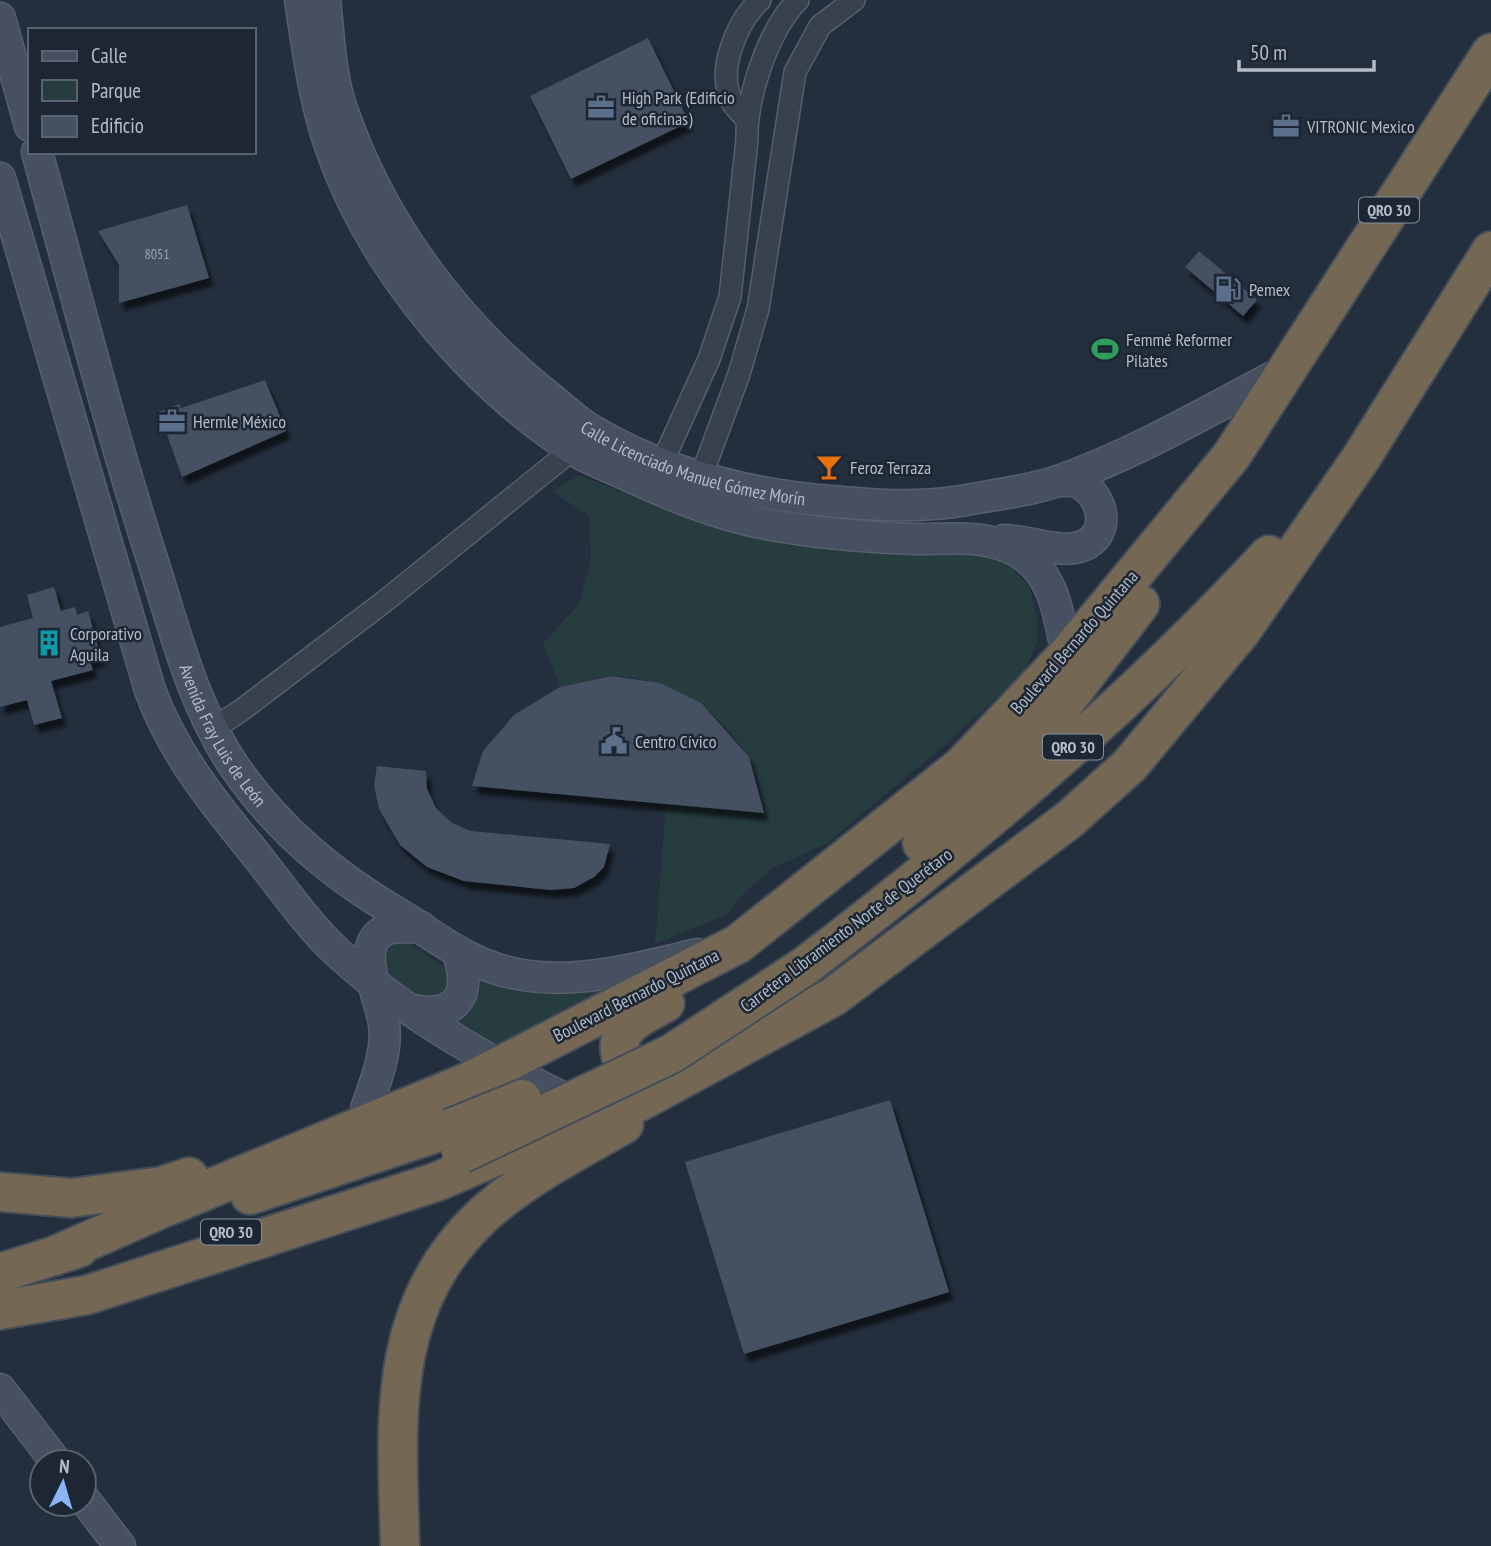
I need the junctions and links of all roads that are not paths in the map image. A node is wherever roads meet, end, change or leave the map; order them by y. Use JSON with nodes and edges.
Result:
{"nodes":[{"id":1,"x":300,"y":0,"type":"edge"},
{"id":2,"x":325,"y":0,"type":"edge"},
{"id":3,"x":760,"y":0,"type":"edge"},
{"id":4,"x":798,"y":0,"type":"edge"},
{"id":5,"x":854,"y":0,"type":"edge"},
{"id":6,"x":0,"y":18,"type":"edge"},
{"id":7,"x":1491,"y":53,"type":"edge"},
{"id":8,"x":746,"y":118,"type":"junction"},
{"id":9,"x":28,"y":119,"type":"edge"},
{"id":10,"x":38,"y":154,"type":"edge"},
{"id":11,"x":0,"y":178,"type":"edge"},
{"id":12,"x":4,"y":208,"type":"edge"},
{"id":13,"x":1491,"y":251,"type":"edge"},
{"id":14,"x":90,"y":343,"type":"junction"},
{"id":15,"x":52,"y":352,"type":"junction"},
{"id":16,"x":1289,"y":368,"type":"junction"},
{"id":17,"x":583,"y":441,"type":"junction"},
{"id":18,"x":1232,"y":455,"type":"junction"},
{"id":19,"x":662,"y":463,"type":"junction"},
{"id":20,"x":701,"y":477,"type":"junction"},
{"id":21,"x":1057,"y":481,"type":"junction"},
{"id":22,"x":1325,"y":509,"type":"junction"},
{"id":23,"x":986,"y":539,"type":"junction"},
{"id":24,"x":1067,"y":655,"type":"junction"},
{"id":25,"x":212,"y":729,"type":"junction"},
{"id":26,"x":962,"y":766,"type":"junction"},
{"id":27,"x":421,"y":927,"type":"junction"},
{"id":28,"x":738,"y":944,"type":"junction"},
{"id":29,"x":457,"y":951,"type":"junction"},
{"id":30,"x":794,"y":959,"type":"junction"},
{"id":31,"x":373,"y":981,"type":"junction"},
{"id":32,"x":413,"y":1010,"type":"junction"},
{"id":33,"x":717,"y":1061,"type":"junction"},
{"id":34,"x":496,"y":1065,"type":"junction"},
{"id":35,"x":366,"y":1109,"type":"junction"},
{"id":36,"x":621,"y":1113,"type":"junction"},
{"id":37,"x":456,"y":1141,"type":"junction"},
{"id":38,"x":0,"y":1192,"type":"edge"},
{"id":39,"x":54,"y":1256,"type":"junction"},
{"id":40,"x":0,"y":1273,"type":"edge"},
{"id":41,"x":0,"y":1309,"type":"edge"},
{"id":42,"x":0,"y":1389,"type":"edge"},
{"id":43,"x":45,"y":1448,"type":"edge"},
{"id":44,"x":98,"y":1517,"type":"edge"},
{"id":45,"x":120,"y":1546,"type":"edge"},
{"id":46,"x":400,"y":1546,"type":"edge"}],
"edges":[{"from":1,"to":17,"type":"main road","name":"Calle Licenciado Manuel Gómez Morín"},
{"from":2,"to":17,"type":"main road","name":"Calle Licenciado Manuel Gómez Morín"},
{"from":3,"to":8,"type":"street"},
{"from":4,"to":8,"type":"street"},
{"from":5,"to":20,"type":"street"},
{"from":6,"to":9,"type":"main road"},
{"from":7,"to":16,"type":"highway","name":"Boulevard Bernardo Quintana","number":"QRO 30"},
{"from":8,"to":19,"type":"street"},
{"from":10,"to":14,"type":"main road","name":"Avenida Fray Luis de León"},
{"from":11,"to":12,"type":"main road"},
{"from":12,"to":15,"type":"main road"},
{"from":13,"to":22,"type":"highway","number":"QRO 30"},
{"from":14,"to":15,"type":"main road"},
{"from":14,"to":25,"type":"main road","name":"Avenida Fray Luis de León"},
{"from":15,"to":31,"type":"main road"},
{"from":16,"to":18,"type":"highway","name":"Boulevard Bernardo Quintana","number":"QRO 30"},
{"from":16,"to":21,"type":"main road","name":"Calle Licenciado Manuel Gómez Morín"},
{"from":17,"to":19,"type":"main road","name":"Calle Licenciado Manuel Gómez Morín"},
{"from":17,"to":23,"type":"main road","name":"Calle Licenciado Manuel Gómez Morín"},
{"from":17,"to":25,"type":"street"},
{"from":18,"to":24,"type":"highway","name":"Boulevard Bernardo Quintana","number":"QRO 30"},
{"from":18,"to":30,"type":"highway","name":"Carretera Libramiento Norte de Querétaro","number":"QRO 30"},
{"from":19,"to":20,"type":"main road","name":"Calle Licenciado Manuel Gómez Morín"},
{"from":20,"to":21,"type":"main road","name":"Calle Licenciado Manuel Gómez Morín"},
{"from":21,"to":23,"type":"main road"},
{"from":22,"to":30,"type":"highway","name":"Carretera Libramiento Norte de Querétaro","number":"QRO 30"},
{"from":22,"to":33,"type":"highway","number":"QRO 30"},
{"from":23,"to":24,"type":"main road","name":"Calle Licenciado Manuel Gómez Morín"},
{"from":24,"to":26,"type":"highway","name":"Boulevard Bernardo Quintana","number":"QRO 30"},
{"from":25,"to":27,"type":"main road","name":"Avenida Fray Luis de León"},
{"from":26,"to":28,"type":"highway","name":"Boulevard Bernardo Quintana","number":"QRO 30"},
{"from":26,"to":33,"type":"highway"},
{"from":27,"to":29,"type":"main road","name":"Avenida Fray Luis de León"},
{"from":27,"to":31,"type":"main road"},
{"from":28,"to":29,"type":"main road","name":"Avenida Fray Luis de León"},
{"from":28,"to":34,"type":"highway","name":"Boulevard Bernardo Quintana","number":"QRO 30"},
{"from":29,"to":32,"type":"main road"},
{"from":30,"to":37,"type":"highway","name":"Carretera Libramiento Norte de Querétaro","number":"QRO 30","bridge":true},
{"from":31,"to":32,"type":"main road"},
{"from":31,"to":35,"type":"main road"},
{"from":32,"to":34,"type":"main road"},
{"from":33,"to":36,"type":"highway","number":"QRO 30"},
{"from":34,"to":35,"type":"highway"},
{"from":34,"to":36,"type":"main road"},
{"from":34,"to":39,"type":"highway"},
{"from":35,"to":38,"type":"highway"},
{"from":36,"to":41,"type":"highway"},
{"from":36,"to":46,"type":"highway"},
{"from":37,"to":39,"type":"highway","name":"Carretera Libramiento Norte de Querétaro","number":"QRO 30"},
{"from":37,"to":41,"type":"highway","name":"Carretera Libramiento Norte de Querétaro","number":"QRO 30"},
{"from":39,"to":40,"type":"highway","name":"Carretera Libramiento Norte de Querétaro","number":"QRO 30"},
{"from":42,"to":43,"type":"main road"},
{"from":44,"to":45,"type":"main road"}]}
